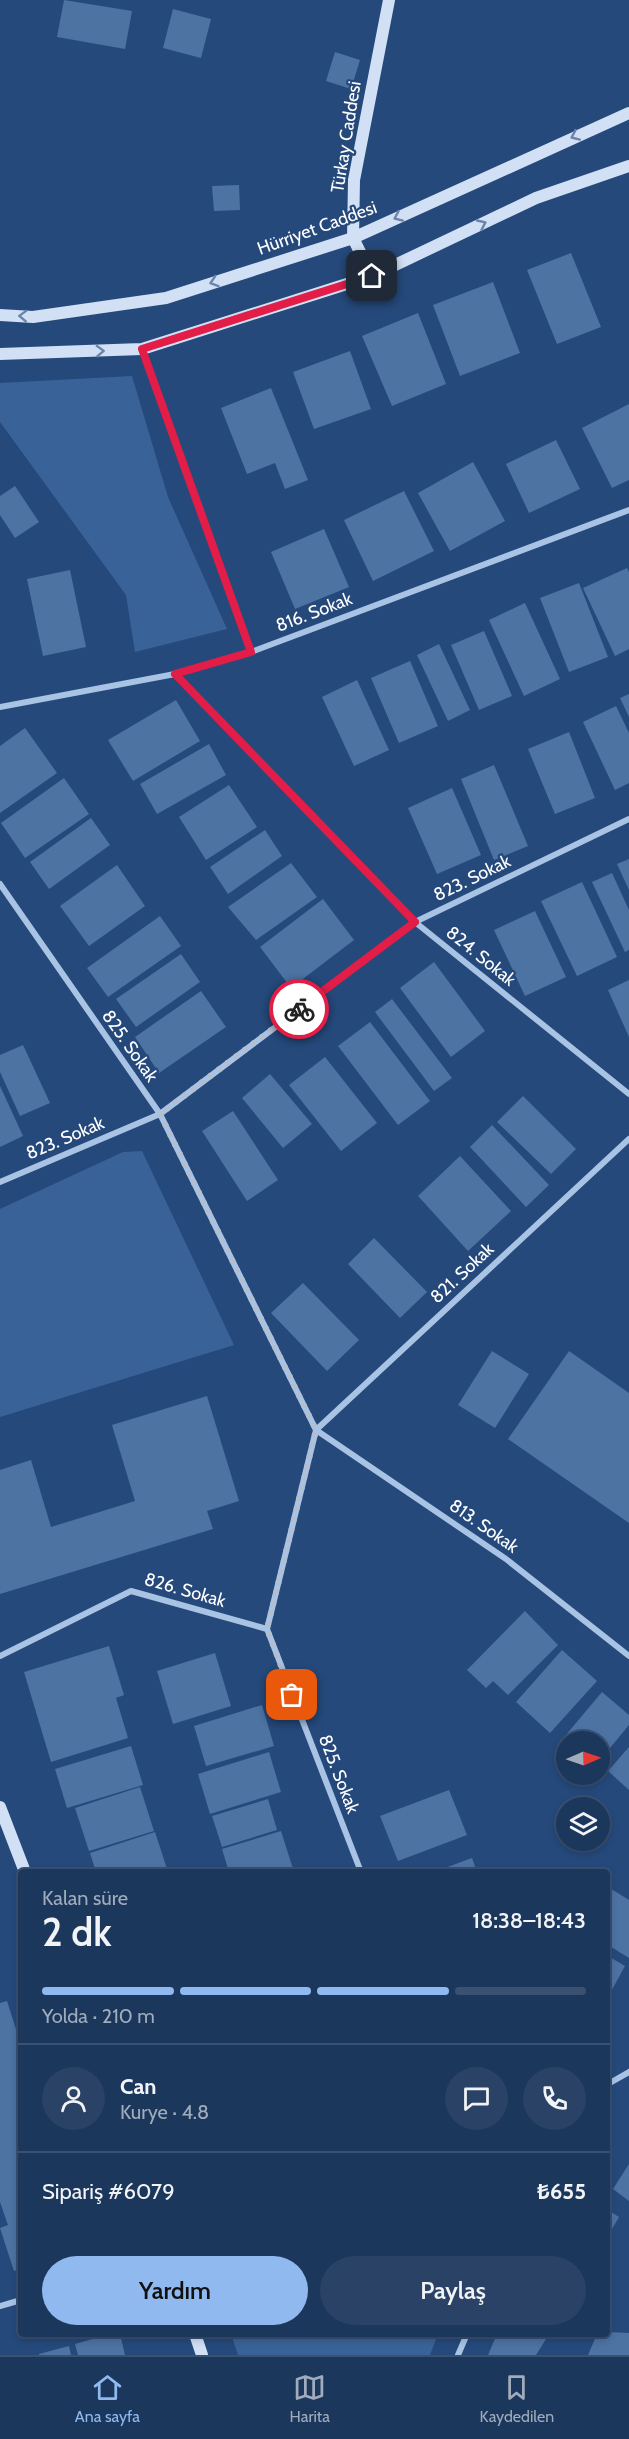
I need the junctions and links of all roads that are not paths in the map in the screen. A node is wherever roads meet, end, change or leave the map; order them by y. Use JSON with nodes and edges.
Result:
{"nodes":[{"id":1,"x":389,"y":0,"type":"edge"},
{"id":2,"x":629,"y":113,"type":"edge"},
{"id":3,"x":629,"y":166,"type":"edge"},
{"id":4,"x":353,"y":238,"type":"junction"},
{"id":5,"x":372,"y":276,"type":"junction"},
{"id":6,"x":0,"y":315,"type":"edge"},
{"id":7,"x":142,"y":349,"type":"junction"},
{"id":8,"x":0,"y":354,"type":"edge"},
{"id":9,"x":629,"y":510,"type":"edge"},
{"id":10,"x":251,"y":652,"type":"junction"},
{"id":11,"x":175,"y":674,"type":"junction"},
{"id":12,"x":0,"y":707,"type":"edge"},
{"id":13,"x":629,"y":819,"type":"edge"},
{"id":14,"x":0,"y":884,"type":"edge"},
{"id":15,"x":415,"y":922,"type":"junction"},
{"id":16,"x":629,"y":1094,"type":"edge"},
{"id":17,"x":160,"y":1114,"type":"junction"},
{"id":18,"x":629,"y":1139,"type":"edge"},
{"id":19,"x":0,"y":1182,"type":"edge"},
{"id":20,"x":316,"y":1430,"type":"junction"},
{"id":21,"x":267,"y":1629,"type":"junction"},
{"id":22,"x":0,"y":1656,"type":"edge"},
{"id":23,"x":629,"y":1656,"type":"edge"},
{"id":24,"x":0,"y":1807,"type":"edge"},
{"id":25,"x":24,"y":1869,"type":"edge"},
{"id":26,"x":360,"y":1869,"type":"edge"},
{"id":27,"x":629,"y":2072,"type":"edge"},
{"id":28,"x":610,"y":2083,"type":"edge"},
{"id":29,"x":18,"y":2301,"type":"edge"},
{"id":30,"x":0,"y":2306,"type":"edge"},
{"id":31,"x":196,"y":2337,"type":"edge"},
{"id":32,"x":466,"y":2337,"type":"edge"},
{"id":33,"x":202,"y":2355,"type":"edge"},
{"id":34,"x":458,"y":2355,"type":"edge"}],
"edges":[{"from":1,"to":4,"type":"main road","name":"Türkay Caddesi"},
{"from":2,"to":4,"type":"main road","name":"Hürriyet Caddesi","one_way":true},
{"from":5,"to":3,"type":"main road","one_way":true},
{"from":4,"to":5,"type":"main road","name":"Türkay Caddesi"},
{"from":4,"to":6,"type":"main road","name":"Hürriyet Caddesi","one_way":true},
{"from":5,"to":7,"type":"main road"},
{"from":8,"to":7,"type":"main road","one_way":true},
{"from":7,"to":10,"type":"street"},
{"from":9,"to":10,"type":"street","name":"816. Sokak"},
{"from":10,"to":11,"type":"street","name":"816. Sokak"},
{"from":11,"to":12,"type":"street","name":"816. Sokak"},
{"from":11,"to":15,"type":"street","name":"824. Sokak"},
{"from":13,"to":15,"type":"street","name":"823. Sokak"},
{"from":14,"to":17,"type":"street","name":"825. Sokak"},
{"from":15,"to":16,"type":"street","name":"824. Sokak"},
{"from":15,"to":17,"type":"street","name":"823. Sokak"},
{"from":17,"to":19,"type":"street","name":"823. Sokak"},
{"from":17,"to":20,"type":"street","name":"825. Sokak"},
{"from":18,"to":20,"type":"street","name":"821. Sokak"},
{"from":20,"to":21,"type":"street"},
{"from":20,"to":23,"type":"street","name":"813. Sokak"},
{"from":21,"to":22,"type":"street","name":"826. Sokak"},
{"from":21,"to":26,"type":"street","name":"825. Sokak"},
{"from":24,"to":25,"type":"main road"},
{"from":27,"to":28,"type":"street"},
{"from":29,"to":30,"type":"street"},
{"from":31,"to":33,"type":"main road"},
{"from":32,"to":34,"type":"street"}]}
